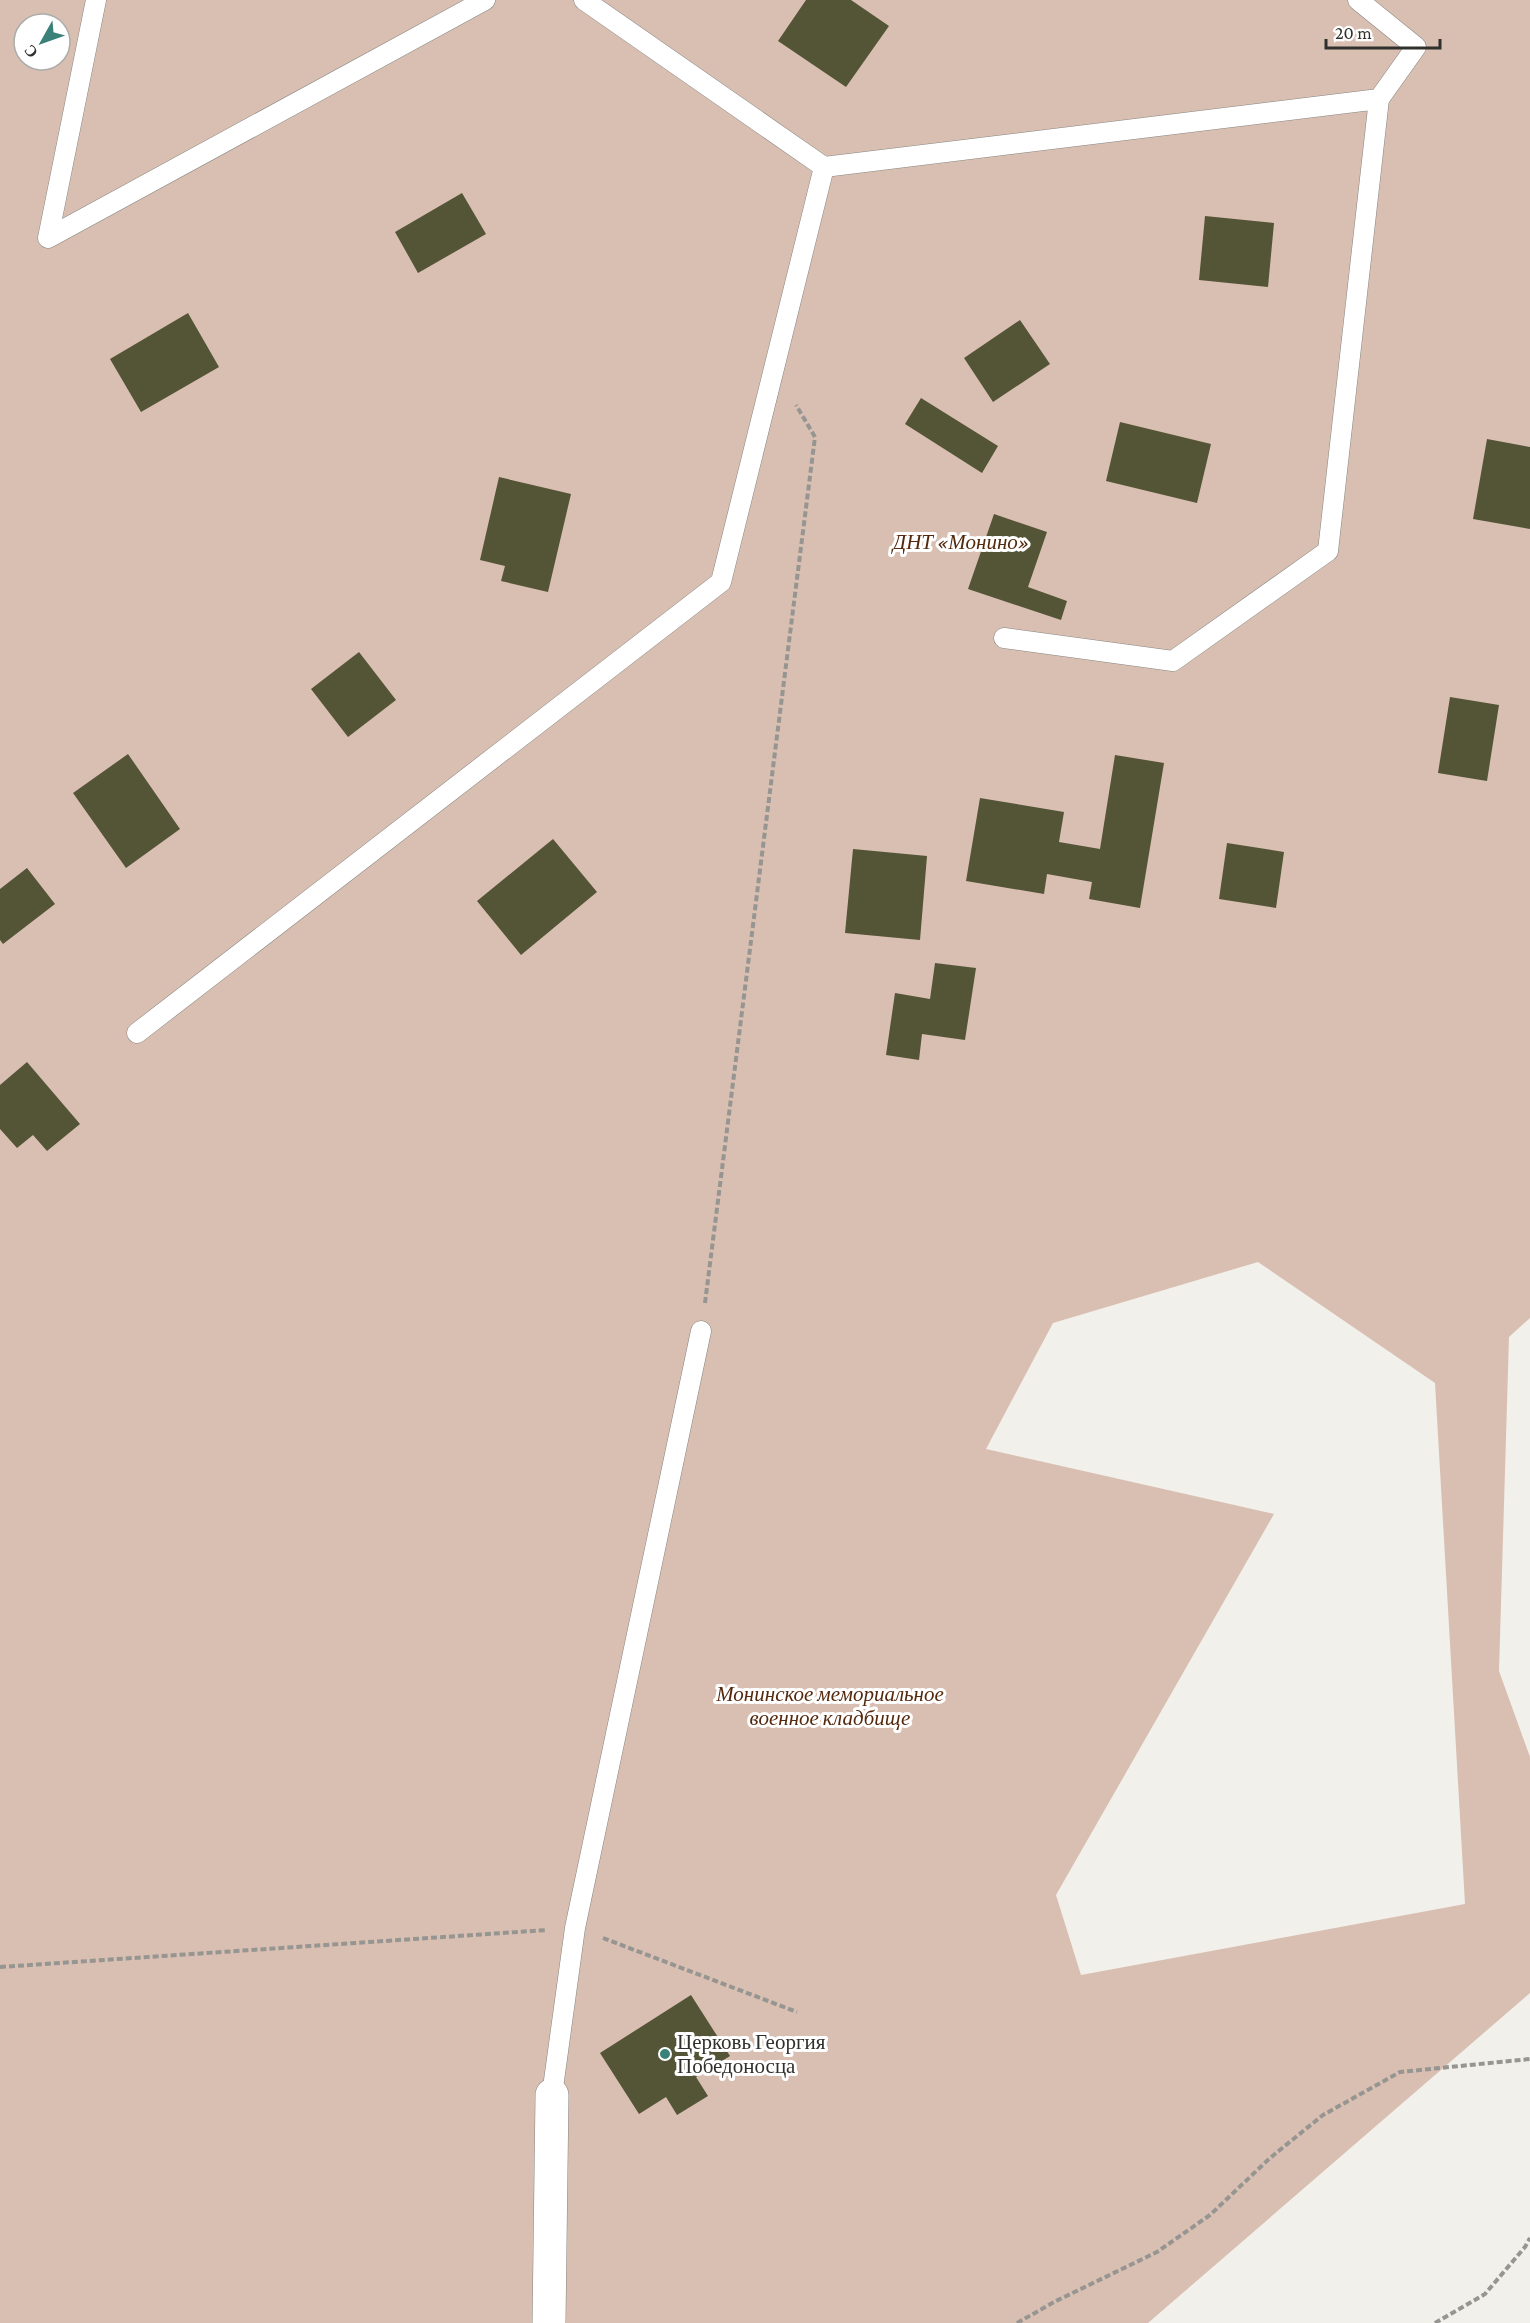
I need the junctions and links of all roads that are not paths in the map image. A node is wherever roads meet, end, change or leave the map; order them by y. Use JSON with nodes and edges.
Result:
{"nodes":[{"id":1,"x":96,"y":0,"type":"edge"},
{"id":2,"x":485,"y":0,"type":"edge"},
{"id":3,"x":584,"y":0,"type":"edge"},
{"id":4,"x":1359,"y":0,"type":"edge"},
{"id":5,"x":1379,"y":99,"type":"junction"},
{"id":6,"x":824,"y":167,"type":"junction"},
{"id":7,"x":1004,"y":638,"type":"dead end"},
{"id":8,"x":137,"y":1033,"type":"dead end"},
{"id":9,"x":701,"y":1331,"type":"road end"},
{"id":10,"x":552,"y":2095,"type":"joint"},
{"id":11,"x":549,"y":2323,"type":"edge"}],
"edges":[{"from":1,"to":2,"type":"lane"},
{"from":3,"to":6,"type":"lane"},
{"from":4,"to":5,"type":"lane"},
{"from":5,"to":6,"type":"lane"},
{"from":5,"to":7,"type":"lane"},
{"from":6,"to":8,"type":"lane"},
{"from":9,"to":10,"type":"lane"},
{"from":10,"to":11,"type":"street"}]}
